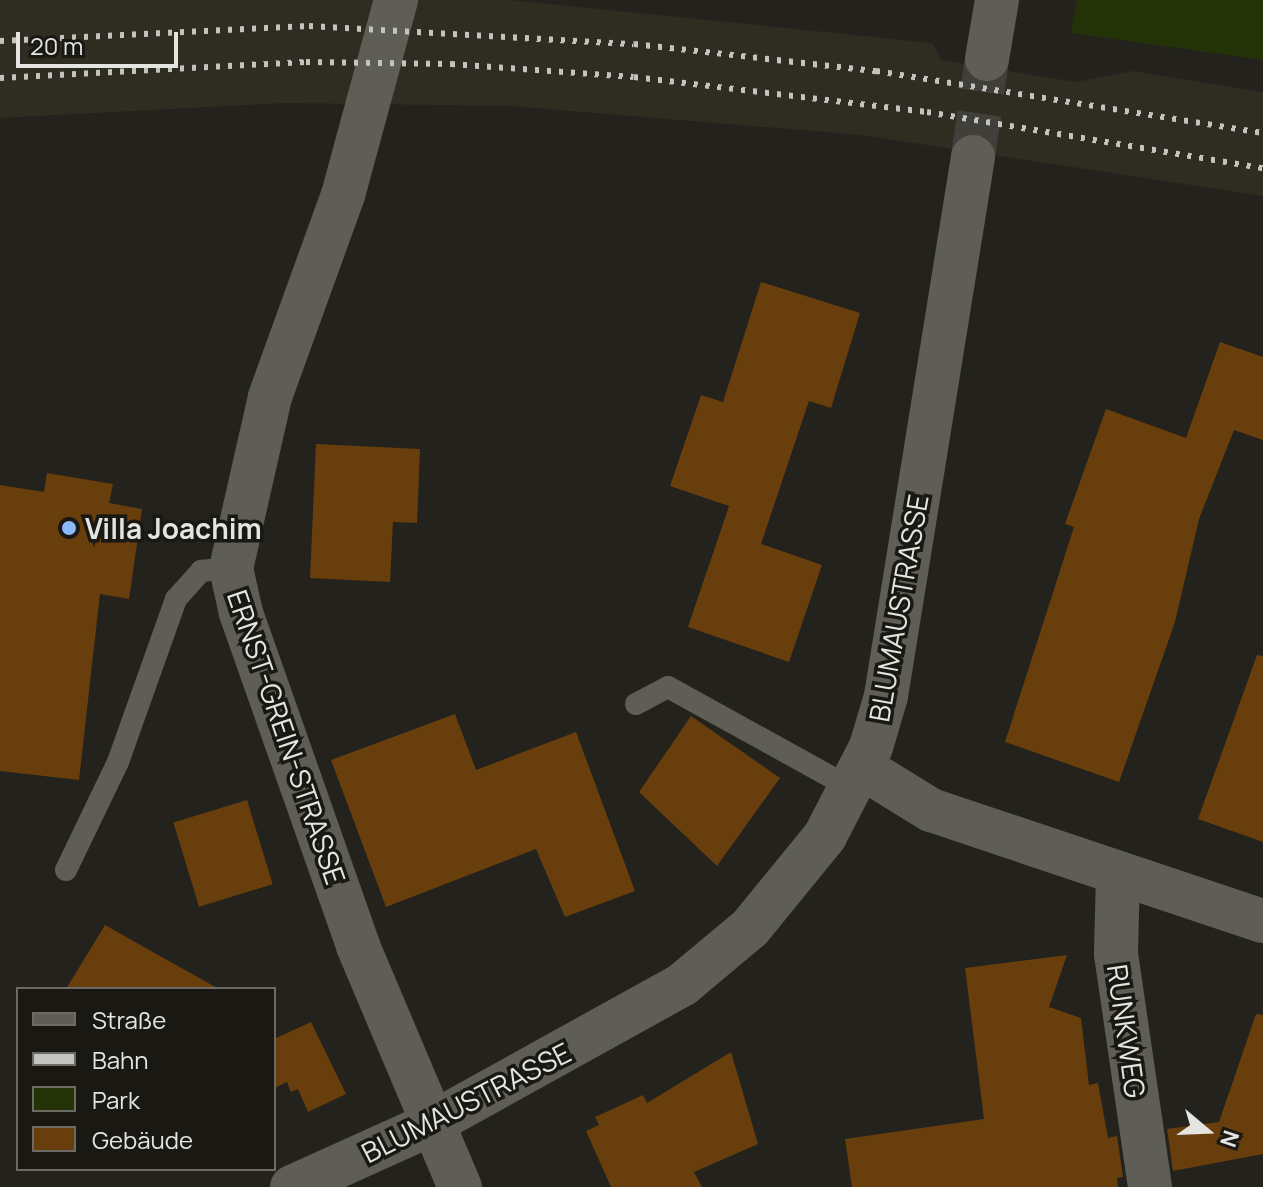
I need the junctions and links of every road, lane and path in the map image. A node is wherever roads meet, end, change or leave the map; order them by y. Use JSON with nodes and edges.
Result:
{"nodes":[{"id":1,"x":396,"y":0,"type":"edge"},
{"id":2,"x":997,"y":0,"type":"edge"},
{"id":3,"x":987,"y":59,"type":"tunnel mouth"},
{"id":4,"x":973,"y":157,"type":"tunnel mouth"},
{"id":5,"x":231,"y":568,"type":"junction"},
{"id":6,"x":636,"y":704,"type":"dead end"},
{"id":7,"x":856,"y":778,"type":"junction"},
{"id":8,"x":66,"y":870,"type":"dead end"},
{"id":9,"x":1118,"y":875,"type":"junction"},
{"id":10,"x":1263,"y":921,"type":"edge"},
{"id":11,"x":429,"y":1125,"type":"junction"},
{"id":12,"x":292,"y":1187,"type":"edge"},
{"id":13,"x":460,"y":1187,"type":"edge"},
{"id":14,"x":1150,"y":1187,"type":"edge"}],
"edges":[{"from":1,"to":5,"type":"street","name":"ERNST-GREIN-STRASSE"},
{"from":2,"to":3,"type":"street"},
{"from":4,"to":7,"type":"street","name":"BLUMAUSTRASSE"},
{"from":5,"to":8,"type":"lane"},
{"from":5,"to":11,"type":"street","name":"ERNST-GREIN-STRASSE"},
{"from":6,"to":7,"type":"lane"},
{"from":7,"to":9,"type":"street"},
{"from":7,"to":11,"type":"street","name":"BLUMAUSTRASSE"},
{"from":9,"to":10,"type":"street"},
{"from":9,"to":14,"type":"street","name":"RUNKWEG"},
{"from":11,"to":12,"type":"street","name":"BLUMAUSTRASSE"},
{"from":11,"to":13,"type":"street","name":"ERNST-GREIN-STRASSE"}]}
